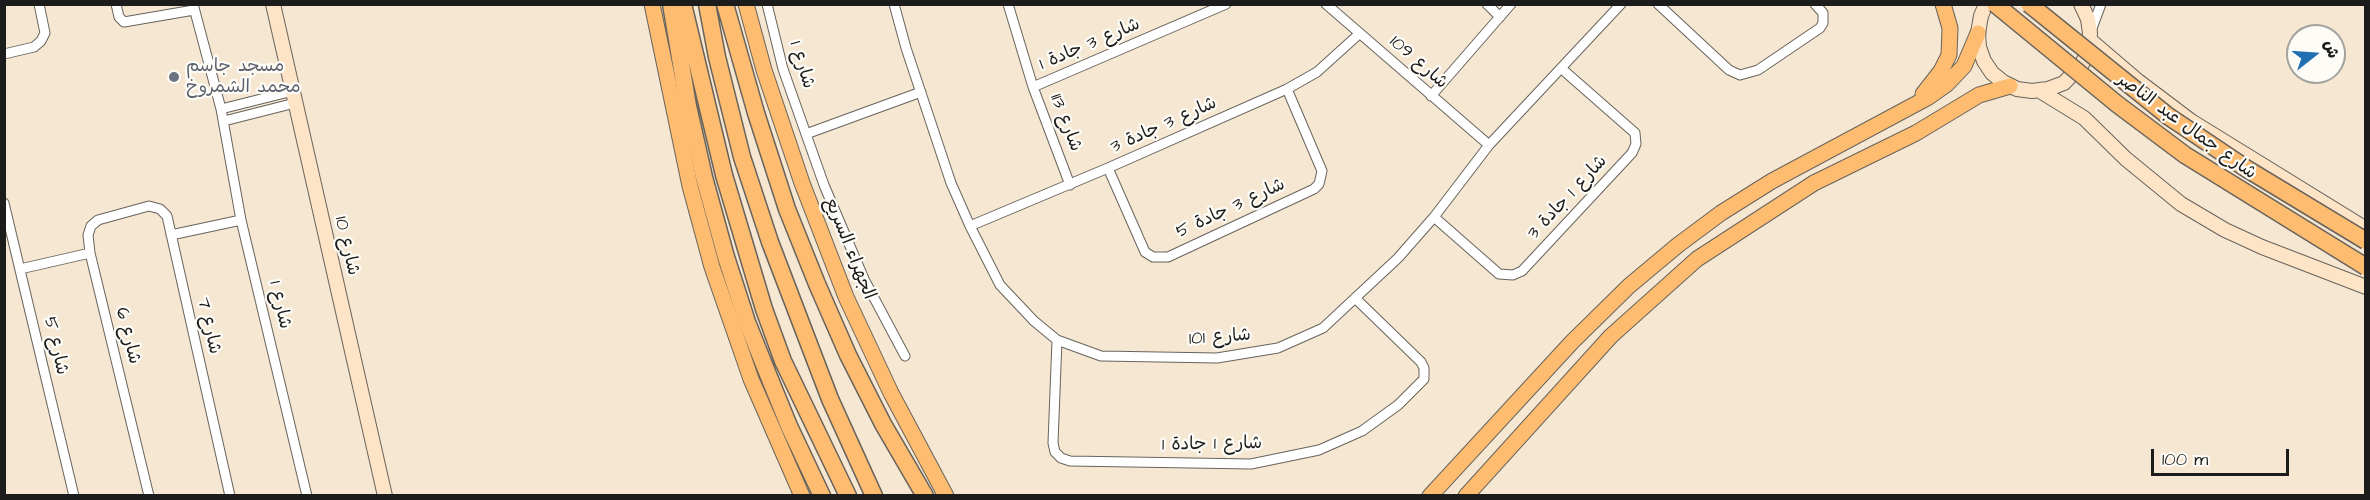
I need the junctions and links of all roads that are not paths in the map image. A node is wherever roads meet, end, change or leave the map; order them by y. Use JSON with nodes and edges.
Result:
{"nodes":[{"id":1,"x":39,"y":4,"type":"edge"},
{"id":2,"x":116,"y":4,"type":"edge"},
{"id":3,"x":273,"y":4,"type":"edge"},
{"id":4,"x":652,"y":4,"type":"edge"},
{"id":5,"x":671,"y":4,"type":"edge"},
{"id":6,"x":683,"y":4,"type":"edge"},
{"id":7,"x":707,"y":4,"type":"edge"},
{"id":8,"x":725,"y":4,"type":"edge"},
{"id":9,"x":746,"y":4,"type":"edge"},
{"id":10,"x":767,"y":4,"type":"edge"},
{"id":11,"x":894,"y":4,"type":"edge"},
{"id":12,"x":1008,"y":4,"type":"edge"},
{"id":13,"x":1226,"y":4,"type":"edge"},
{"id":14,"x":1326,"y":4,"type":"edge"},
{"id":15,"x":1487,"y":4,"type":"edge"},
{"id":16,"x":1511,"y":4,"type":"edge"},
{"id":17,"x":1621,"y":4,"type":"edge"},
{"id":18,"x":1658,"y":4,"type":"edge"},
{"id":19,"x":1815,"y":4,"type":"edge"},
{"id":20,"x":1943,"y":4,"type":"edge"},
{"id":21,"x":2029,"y":4,"type":"edge"},
{"id":22,"x":2081,"y":4,"type":"edge"},
{"id":23,"x":2101,"y":4,"type":"edge"},
{"id":24,"x":1985,"y":6,"type":"edge"},
{"id":25,"x":193,"y":7,"type":"edge"},
{"id":26,"x":1500,"y":17,"type":"junction"},
{"id":27,"x":1978,"y":33,"type":"junction"},
{"id":28,"x":1359,"y":34,"type":"junction"},
{"id":29,"x":2090,"y":36,"type":"junction"},
{"id":30,"x":4,"y":54,"type":"edge"},
{"id":31,"x":1562,"y":69,"type":"junction"},
{"id":32,"x":2010,"y":86,"type":"junction"},
{"id":33,"x":1033,"y":87,"type":"junction"},
{"id":34,"x":1287,"y":89,"type":"junction"},
{"id":35,"x":2040,"y":91,"type":"junction"},
{"id":36,"x":921,"y":92,"type":"junction"},
{"id":37,"x":1431,"y":96,"type":"junction"},
{"id":38,"x":294,"y":97,"type":"junction"},
{"id":39,"x":221,"y":109,"type":"junction"},
{"id":40,"x":1905,"y":109,"type":"junction"},
{"id":41,"x":224,"y":121,"type":"junction"},
{"id":42,"x":806,"y":134,"type":"junction"},
{"id":43,"x":1489,"y":145,"type":"junction"},
{"id":44,"x":1108,"y":168,"type":"junction"},
{"id":45,"x":1070,"y":185,"type":"junction"},
{"id":46,"x":4,"y":203,"type":"edge"},
{"id":47,"x":1434,"y":217,"type":"junction"},
{"id":48,"x":242,"y":220,"type":"junction"},
{"id":49,"x":970,"y":226,"type":"junction"},
{"id":50,"x":2366,"y":229,"type":"edge"},
{"id":51,"x":171,"y":235,"type":"junction"},
{"id":52,"x":2366,"y":241,"type":"edge"},
{"id":53,"x":90,"y":253,"type":"junction"},
{"id":54,"x":2366,"y":267,"type":"edge"},
{"id":55,"x":20,"y":269,"type":"junction"},
{"id":56,"x":2366,"y":287,"type":"edge"},
{"id":57,"x":1355,"y":298,"type":"junction"},
{"id":58,"x":1057,"y":340,"type":"junction"},
{"id":59,"x":905,"y":356,"type":"dead end"},
{"id":60,"x":74,"y":495,"type":"edge"},
{"id":61,"x":149,"y":495,"type":"edge"},
{"id":62,"x":230,"y":495,"type":"edge"},
{"id":63,"x":307,"y":495,"type":"edge"},
{"id":64,"x":385,"y":495,"type":"edge"},
{"id":65,"x":802,"y":495,"type":"edge"},
{"id":66,"x":822,"y":495,"type":"edge"},
{"id":67,"x":848,"y":495,"type":"edge"},
{"id":68,"x":874,"y":495,"type":"edge"},
{"id":69,"x":925,"y":495,"type":"edge"},
{"id":70,"x":946,"y":495,"type":"edge"},
{"id":71,"x":1430,"y":495,"type":"edge"},
{"id":72,"x":1466,"y":495,"type":"edge"}],
"edges":[{"from":1,"to":30,"type":"street"},
{"from":2,"to":25,"type":"street"},
{"from":3,"to":38,"type":"main road","name":"شارع 10"},
{"from":4,"to":65,"type":"main road"},
{"from":5,"to":66,"type":"highway"},
{"from":6,"to":67,"type":"highway"},
{"from":7,"to":68,"type":"highway"},
{"from":8,"to":69,"type":"highway"},
{"from":9,"to":70,"type":"main road","name":"الجهراء السريع"},
{"from":10,"to":42,"type":"street","name":"شارع 1"},
{"from":11,"to":36,"type":"street","name":"شارع 101"},
{"from":12,"to":33,"type":"street","name":"شارع 113"},
{"from":13,"to":33,"type":"street","name":"شارع 3 جادة 1"},
{"from":14,"to":28,"type":"street","name":"شارع 109"},
{"from":15,"to":26,"type":"street"},
{"from":16,"to":26,"type":"street"},
{"from":17,"to":31,"type":"street","name":"شارع 101"},
{"from":18,"to":19,"type":"street"},
{"from":20,"to":40,"type":"main road"},
{"from":21,"to":52,"type":"highway","name":"شارع جمال عبد الناصر","bridge":true},
{"from":22,"to":29,"type":"main road"},
{"from":23,"to":29,"type":"street"},
{"from":24,"to":27,"type":"main road"},
{"from":24,"to":54,"type":"highway","name":"شارع جمال عبد الناصر","bridge":true},
{"from":25,"to":39,"type":"street","name":"شارع 1"},
{"from":26,"to":37,"type":"street"},
{"from":27,"to":32,"type":"main road"},
{"from":27,"to":40,"type":"main road"},
{"from":28,"to":34,"type":"street","name":"شارع 3 جادة 3"},
{"from":28,"to":37,"type":"street","name":"شارع 109"},
{"from":29,"to":35,"type":"main road"},
{"from":29,"to":50,"type":"main road"},
{"from":31,"to":43,"type":"street","name":"شارع 101"},
{"from":31,"to":47,"type":"street","name":"شارع 1 جادة 3"},
{"from":32,"to":35,"type":"main road"},
{"from":32,"to":72,"type":"main road"},
{"from":33,"to":45,"type":"street","name":"شارع 113"},
{"from":34,"to":44,"type":"street","name":"شارع 3 جادة 3"},
{"from":34,"to":44,"type":"street","name":"شارع 3 جادة 5"},
{"from":35,"to":56,"type":"main road"},
{"from":36,"to":42,"type":"street"},
{"from":36,"to":49,"type":"street","name":"شارع 101"},
{"from":37,"to":43,"type":"street","name":"شارع 109"},
{"from":38,"to":39,"type":"street"},
{"from":38,"to":41,"type":"street"},
{"from":38,"to":64,"type":"main road","name":"شارع 10"},
{"from":39,"to":41,"type":"street","name":"شارع 1"},
{"from":40,"to":71,"type":"main road"},
{"from":41,"to":48,"type":"street","name":"شارع 1"},
{"from":42,"to":59,"type":"street","name":"شارع 1"},
{"from":43,"to":47,"type":"street","name":"شارع 101"},
{"from":44,"to":45,"type":"street","name":"شارع 3 جادة 3"},
{"from":45,"to":49,"type":"street","name":"شارع 3 جادة 3"},
{"from":46,"to":55,"type":"street","name":"شارع 5"},
{"from":47,"to":57,"type":"street","name":"شارع 101"},
{"from":48,"to":51,"type":"street"},
{"from":48,"to":63,"type":"street","name":"شارع 1"},
{"from":49,"to":58,"type":"street","name":"شارع 101"},
{"from":51,"to":53,"type":"street","name":"شارع 7"},
{"from":51,"to":62,"type":"street","name":"شارع 7"},
{"from":53,"to":55,"type":"street"},
{"from":53,"to":61,"type":"street","name":"شارع 6"},
{"from":55,"to":60,"type":"street","name":"شارع 5"},
{"from":57,"to":58,"type":"street","name":"شارع 101"},
{"from":57,"to":58,"type":"street","name":"شارع 1 جادة 1"}]}
